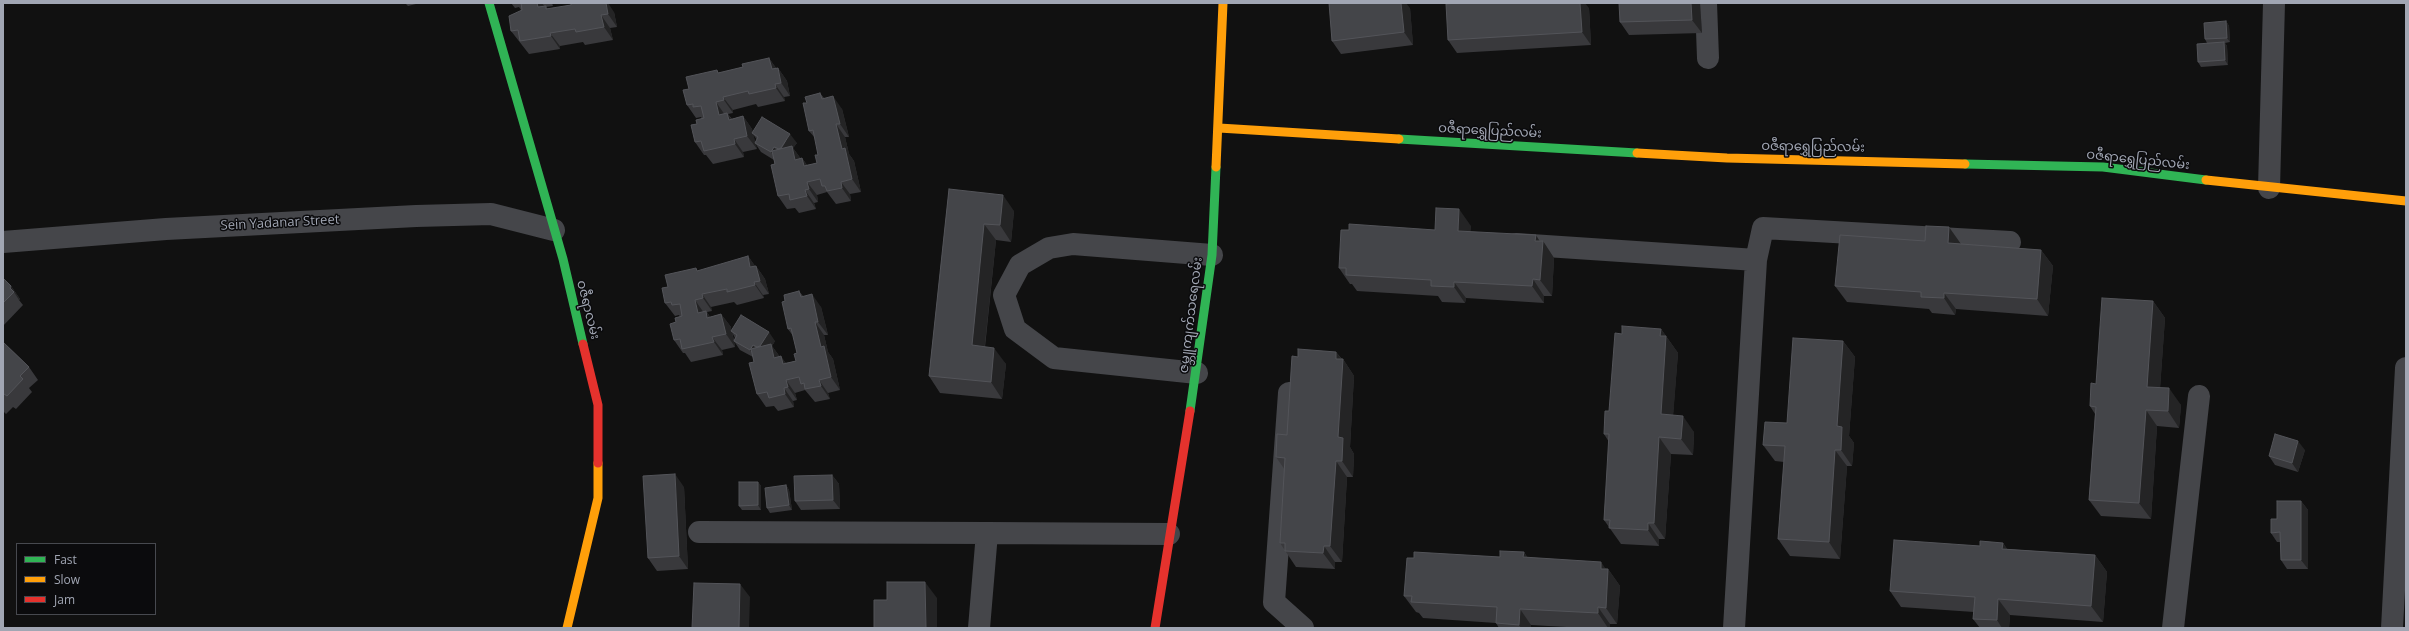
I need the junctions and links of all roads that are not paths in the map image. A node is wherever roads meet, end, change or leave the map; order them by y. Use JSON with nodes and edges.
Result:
{"nodes":[{"id":1,"x":489,"y":3,"type":"edge"},
{"id":2,"x":1223,"y":3,"type":"edge"},
{"id":3,"x":1706,"y":3,"type":"edge"},
{"id":4,"x":2274,"y":3,"type":"edge"},
{"id":5,"x":1708,"y":58,"type":"dead end"},
{"id":6,"x":1219,"y":128,"type":"junction"},
{"id":7,"x":2269,"y":188,"type":"junction"},
{"id":8,"x":2406,"y":201,"type":"edge"},
{"id":9,"x":554,"y":230,"type":"junction"},
{"id":10,"x":3,"y":242,"type":"edge"},
{"id":11,"x":2010,"y":242,"type":"dead end"},
{"id":12,"x":1499,"y":243,"type":"edge"},
{"id":13,"x":1212,"y":255,"type":"junction"},
{"id":14,"x":1756,"y":260,"type":"junction"},
{"id":15,"x":2406,"y":368,"type":"edge"},
{"id":16,"x":1197,"y":373,"type":"junction"},
{"id":17,"x":1289,"y":393,"type":"edge"},
{"id":18,"x":2199,"y":396,"type":"dead end"},
{"id":19,"x":2404,"y":453,"type":"edge"},
{"id":20,"x":699,"y":532,"type":"dead end"},
{"id":21,"x":987,"y":533,"type":"junction"},
{"id":22,"x":1169,"y":534,"type":"junction"},
{"id":23,"x":567,"y":628,"type":"edge"},
{"id":24,"x":979,"y":628,"type":"edge"},
{"id":25,"x":1155,"y":628,"type":"edge"},
{"id":26,"x":1303,"y":628,"type":"edge"},
{"id":27,"x":1734,"y":628,"type":"edge"},
{"id":28,"x":2173,"y":628,"type":"edge"},
{"id":29,"x":2392,"y":628,"type":"edge"}],
"edges":[{"from":1,"to":9,"type":"street","name":"ဝဇီရာလမ်း"},
{"from":2,"to":6,"type":"street","name":"ဇမ္ဘူကျက်သရေလမ်း"},
{"from":3,"to":5,"type":"street"},
{"from":4,"to":7,"type":"street"},
{"from":6,"to":7,"type":"street","name":"ဝဇီရာရွှေပြည်လမ်း"},
{"from":6,"to":13,"type":"street","name":"ဇမ္ဘူကျက်သရေလမ်း"},
{"from":7,"to":8,"type":"street","name":"ဝဇီရာရွှေပြည်လမ်း"},
{"from":9,"to":10,"type":"street","name":"Sein Yadanar Street"},
{"from":9,"to":23,"type":"street","name":"ဝဇီရာလမ်း"},
{"from":11,"to":14,"type":"street"},
{"from":12,"to":14,"type":"street"},
{"from":13,"to":16,"type":"street","name":"ဇမ္ဘူကျက်သရေလမ်း"},
{"from":13,"to":16,"type":"street"},
{"from":14,"to":27,"type":"street"},
{"from":15,"to":19,"type":"street"},
{"from":16,"to":22,"type":"street","name":"ဇမ္ဘူကျက်သရေလမ်း"},
{"from":17,"to":26,"type":"street"},
{"from":18,"to":28,"type":"street"},
{"from":19,"to":29,"type":"street"},
{"from":20,"to":21,"type":"street"},
{"from":21,"to":22,"type":"street"},
{"from":21,"to":24,"type":"street"},
{"from":22,"to":25,"type":"street","name":"ဇမ္ဘူကျက်သရေလမ်း"}]}
